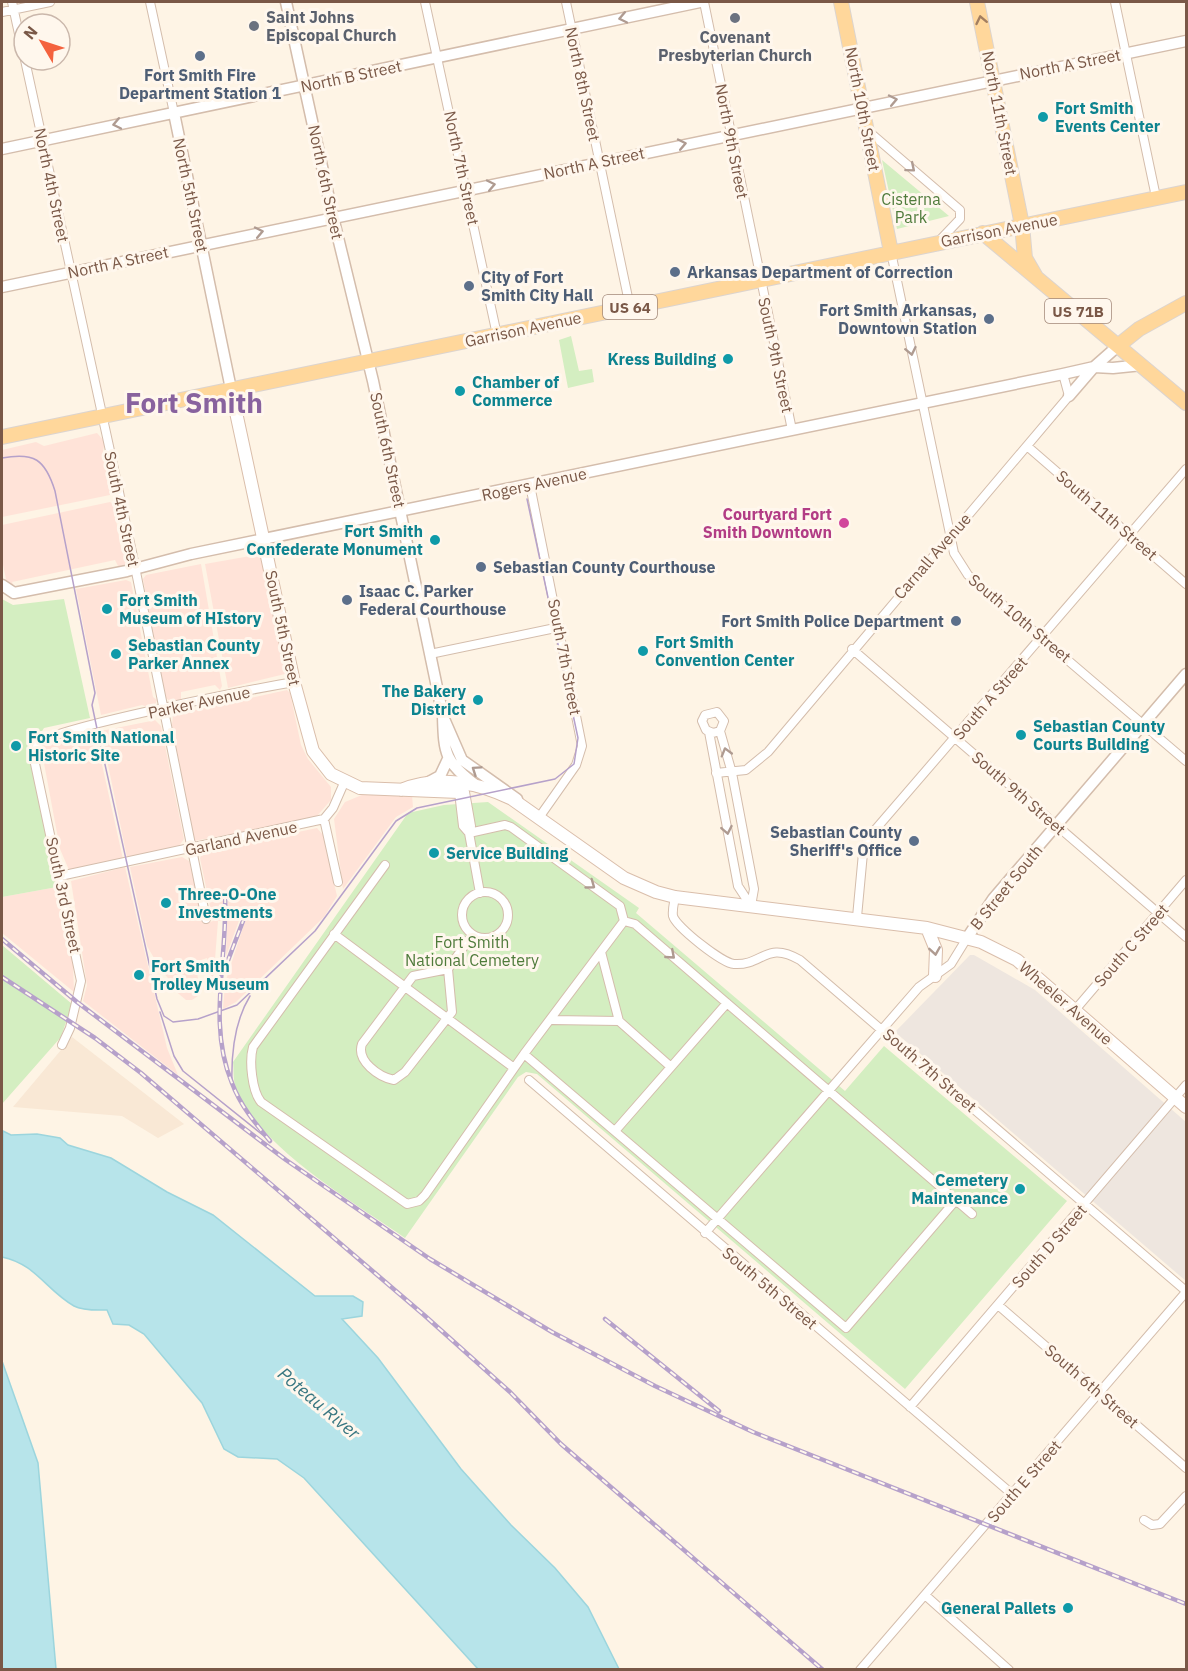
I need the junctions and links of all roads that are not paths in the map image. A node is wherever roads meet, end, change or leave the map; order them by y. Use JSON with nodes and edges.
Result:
{"nodes":[{"id":1,"x":50,"y":2,"type":"edge"},
{"id":2,"x":150,"y":2,"type":"edge"},
{"id":3,"x":286,"y":2,"type":"edge"},
{"id":4,"x":425,"y":2,"type":"edge"},
{"id":5,"x":566,"y":2,"type":"edge"},
{"id":6,"x":702,"y":2,"type":"edge"},
{"id":7,"x":841,"y":2,"type":"edge"},
{"id":8,"x":977,"y":2,"type":"edge"},
{"id":9,"x":1115,"y":2,"type":"edge"},
{"id":10,"x":13,"y":5,"type":"edge"},
{"id":11,"x":2,"y":12,"type":"edge"},
{"id":12,"x":572,"y":29,"type":"junction"},
{"id":13,"x":1186,"y":41,"type":"edge"},
{"id":14,"x":1126,"y":53,"type":"junction"},
{"id":15,"x":437,"y":58,"type":"junction"},
{"id":16,"x":27,"y":72,"type":"edge"},
{"id":17,"x":993,"y":79,"type":"junction"},
{"id":18,"x":306,"y":86,"type":"junction"},
{"id":19,"x":863,"y":106,"type":"junction"},
{"id":20,"x":174,"y":113,"type":"junction"},
{"id":21,"x":867,"y":130,"type":"junction"},
{"id":22,"x":731,"y":134,"type":"junction"},
{"id":23,"x":42,"y":140,"type":"junction"},
{"id":24,"x":2,"y":149,"type":"edge"},
{"id":25,"x":600,"y":162,"type":"junction"},
{"id":26,"x":467,"y":189,"type":"junction"},
{"id":27,"x":1186,"y":192,"type":"edge"},
{"id":28,"x":1156,"y":197,"type":"junction"},
{"id":29,"x":333,"y":217,"type":"junction"},
{"id":30,"x":1022,"y":225,"type":"junction"},
{"id":31,"x":983,"y":233,"type":"junction"},
{"id":32,"x":939,"y":242,"type":"junction"},
{"id":33,"x":201,"y":244,"type":"junction"},
{"id":34,"x":891,"y":252,"type":"junction"},
{"id":35,"x":71,"y":272,"type":"junction"},
{"id":36,"x":1036,"y":277,"type":"junction"},
{"id":37,"x":760,"y":280,"type":"junction"},
{"id":38,"x":2,"y":287,"type":"edge"},
{"id":39,"x":1186,"y":303,"type":"edge"},
{"id":40,"x":630,"y":307,"type":"junction"},
{"id":41,"x":497,"y":335,"type":"junction"},
{"id":42,"x":1119,"y":345,"type":"junction"},
{"id":43,"x":368,"y":361,"type":"junction"},
{"id":44,"x":1142,"y":364,"type":"junction"},
{"id":45,"x":1094,"y":367,"type":"junction"},
{"id":46,"x":1063,"y":374,"type":"junction"},
{"id":47,"x":231,"y":389,"type":"junction"},
{"id":48,"x":1069,"y":396,"type":"junction"},
{"id":49,"x":921,"y":403,"type":"junction"},
{"id":50,"x":1186,"y":403,"type":"edge"},
{"id":51,"x":102,"y":416,"type":"junction"},
{"id":52,"x":792,"y":430,"type":"junction"},
{"id":53,"x":2,"y":437,"type":"edge"},
{"id":54,"x":1027,"y":446,"type":"junction"},
{"id":55,"x":1186,"y":469,"type":"edge"},
{"id":56,"x":530,"y":485,"type":"junction"},
{"id":57,"x":401,"y":512,"type":"junction"},
{"id":58,"x":952,"y":533,"type":"junction"},
{"id":59,"x":1130,"y":535,"type":"junction"},
{"id":60,"x":265,"y":539,"type":"junction"},
{"id":61,"x":135,"y":569,"type":"junction"},
{"id":62,"x":1186,"y":584,"type":"edge"},
{"id":63,"x":4,"y":588,"type":"edge"},
{"id":64,"x":560,"y":627,"type":"junction"},
{"id":65,"x":1042,"y":636,"type":"junction"},
{"id":66,"x":852,"y":649,"type":"junction"},
{"id":67,"x":430,"y":654,"type":"junction"},
{"id":68,"x":1186,"y":674,"type":"edge"},
{"id":69,"x":294,"y":682,"type":"junction"},
{"id":70,"x":164,"y":709,"type":"junction"},
{"id":71,"x":443,"y":716,"type":"junction"},
{"id":72,"x":1144,"y":724,"type":"junction"},
{"id":73,"x":720,"y":731,"type":"junction"},
{"id":74,"x":709,"y":732,"type":"junction"},
{"id":75,"x":955,"y":738,"type":"junction"},
{"id":76,"x":37,"y":744,"type":"joint"},
{"id":77,"x":448,"y":759,"type":"junction"},
{"id":78,"x":1186,"y":761,"type":"edge"},
{"id":79,"x":716,"y":773,"type":"junction"},
{"id":80,"x":732,"y":773,"type":"junction"},
{"id":81,"x":429,"y":782,"type":"junction"},
{"id":82,"x":344,"y":783,"type":"junction"},
{"id":83,"x":468,"y":789,"type":"junction"},
{"id":84,"x":400,"y":790,"type":"junction"},
{"id":85,"x":520,"y":806,"type":"junction"},
{"id":86,"x":324,"y":819,"type":"junction"},
{"id":87,"x":537,"y":819,"type":"junction"},
{"id":88,"x":1057,"y":825,"type":"junction"},
{"id":89,"x":469,"y":833,"type":"junction"},
{"id":90,"x":192,"y":848,"type":"junction"},
{"id":91,"x":385,"y":865,"type":"dead end"},
{"id":92,"x":60,"y":876,"type":"junction"},
{"id":93,"x":1186,"y":880,"type":"edge"},
{"id":94,"x":338,"y":882,"type":"dead end"},
{"id":95,"x":480,"y":893,"type":"junction"},
{"id":96,"x":675,"y":897,"type":"junction"},
{"id":97,"x":751,"y":906,"type":"junction"},
{"id":98,"x":1158,"y":913,"type":"junction"},
{"id":99,"x":857,"y":917,"type":"junction"},
{"id":100,"x":207,"y":919,"type":"dead end"},
{"id":101,"x":624,"y":921,"type":"junction"},
{"id":102,"x":927,"y":928,"type":"junction"},
{"id":103,"x":334,"y":934,"type":"junction"},
{"id":104,"x":472,"y":935,"type":"junction"},
{"id":105,"x":1186,"y":937,"type":"edge"},
{"id":106,"x":967,"y":938,"type":"junction"},
{"id":107,"x":601,"y":952,"type":"junction"},
{"id":108,"x":448,"y":969,"type":"junction"},
{"id":109,"x":935,"y":976,"type":"junction"},
{"id":110,"x":404,"y":986,"type":"junction"},
{"id":111,"x":727,"y":1003,"type":"junction"},
{"id":112,"x":1075,"y":1010,"type":"junction"},
{"id":113,"x":447,"y":1018,"type":"junction"},
{"id":114,"x":552,"y":1020,"type":"junction"},
{"id":115,"x":619,"y":1021,"type":"junction"},
{"id":116,"x":882,"y":1029,"type":"junction"},
{"id":117,"x":62,"y":1045,"type":"dead end"},
{"id":118,"x":524,"y":1054,"type":"junction"},
{"id":119,"x":671,"y":1067,"type":"junction"},
{"id":120,"x":514,"y":1068,"type":"junction"},
{"id":121,"x":529,"y":1080,"type":"dead end"},
{"id":122,"x":1186,"y":1084,"type":"edge"},
{"id":123,"x":829,"y":1090,"type":"junction"},
{"id":124,"x":1175,"y":1098,"type":"junction"},
{"id":125,"x":1186,"y":1107,"type":"edge"},
{"id":126,"x":615,"y":1131,"type":"junction"},
{"id":127,"x":956,"y":1200,"type":"junction"},
{"id":128,"x":1085,"y":1204,"type":"junction"},
{"id":129,"x":972,"y":1214,"type":"dead end"},
{"id":130,"x":718,"y":1218,"type":"junction"},
{"id":131,"x":705,"y":1233,"type":"junction"},
{"id":132,"x":1186,"y":1291,"type":"edge"},
{"id":133,"x":998,"y":1305,"type":"junction"},
{"id":134,"x":1100,"y":1393,"type":"junction"},
{"id":135,"x":910,"y":1407,"type":"junction"},
{"id":136,"x":1186,"y":1468,"type":"edge"},
{"id":137,"x":1012,"y":1494,"type":"junction"},
{"id":138,"x":1186,"y":1496,"type":"edge"},
{"id":139,"x":1144,"y":1520,"type":"dead end"},
{"id":140,"x":925,"y":1595,"type":"junction"},
{"id":141,"x":860,"y":1670,"type":"edge"},
{"id":142,"x":1009,"y":1670,"type":"edge"}],
"edges":[{"from":1,"to":10,"type":"street"},
{"from":2,"to":20,"type":"street","name":"North 5th Street"},
{"from":3,"to":18,"type":"street","name":"North 6th Street"},
{"from":4,"to":15,"type":"street","name":"North 7th Street"},
{"from":5,"to":12,"type":"street","name":"North 8th Street"},
{"from":6,"to":12,"type":"street","name":"North B Street","one_way":true},
{"from":6,"to":22,"type":"street","name":"North 9th Street"},
{"from":7,"to":19,"type":"main road","name":"North 10th Street"},
{"from":17,"to":8,"type":"main road","name":"North 11th Street","one_way":true},
{"from":9,"to":14,"type":"street"},
{"from":10,"to":11,"type":"street"},
{"from":12,"to":15,"type":"street","name":"North B Street"},
{"from":12,"to":25,"type":"street","name":"North 8th Street"},
{"from":13,"to":14,"type":"street","name":"North A Street"},
{"from":14,"to":17,"type":"street","name":"North A Street"},
{"from":14,"to":28,"type":"street"},
{"from":15,"to":18,"type":"street","name":"North B Street"},
{"from":15,"to":26,"type":"street","name":"North 7th Street"},
{"from":16,"to":23,"type":"street","name":"North 4th Street"},
{"from":19,"to":17,"type":"street","name":"North A Street","one_way":true},
{"from":17,"to":30,"type":"main road","name":"North 11th Street"},
{"from":18,"to":20,"type":"street","name":"North B Street"},
{"from":18,"to":29,"type":"street","name":"North 6th Street"},
{"from":19,"to":21,"type":"main road","name":"North 10th Street"},
{"from":19,"to":22,"type":"street","name":"North A Street"},
{"from":20,"to":23,"type":"street","name":"North B Street","one_way":true},
{"from":20,"to":33,"type":"street","name":"North 5th Street"},
{"from":21,"to":32,"type":"street","one_way":true},
{"from":21,"to":34,"type":"main road","name":"North 10th Street"},
{"from":25,"to":22,"type":"street","name":"North A Street","one_way":true},
{"from":22,"to":37,"type":"street","name":"North 9th Street"},
{"from":23,"to":24,"type":"street","name":"North B Street"},
{"from":23,"to":35,"type":"street","name":"North 4th Street"},
{"from":26,"to":25,"type":"street","name":"North A Street","one_way":true},
{"from":25,"to":40,"type":"street","name":"North 8th Street"},
{"from":26,"to":29,"type":"street","name":"North A Street"},
{"from":26,"to":41,"type":"street","name":"North 7th Street"},
{"from":27,"to":28,"type":"main road","name":"Garrison Avenue"},
{"from":28,"to":30,"type":"main road","name":"Garrison Avenue"},
{"from":33,"to":29,"type":"street","name":"North A Street","one_way":true},
{"from":29,"to":43,"type":"street","name":"North 6th Street"},
{"from":30,"to":31,"type":"main road","name":"Garrison Avenue","number":"US 64"},
{"from":30,"to":36,"type":"main road","number":"US 71B"},
{"from":31,"to":32,"type":"main road","name":"Garrison Avenue","number":"US 64"},
{"from":31,"to":36,"type":"main road","number":"US 71B"},
{"from":32,"to":34,"type":"main road","name":"Garrison Avenue","number":"US 64"},
{"from":33,"to":35,"type":"street","name":"North A Street"},
{"from":33,"to":47,"type":"street","name":"North 5th Street"},
{"from":34,"to":37,"type":"main road","name":"Garrison Avenue","number":"US 64"},
{"from":34,"to":49,"type":"street","name":"South 10th Street","one_way":true},
{"from":35,"to":38,"type":"street","name":"North A Street"},
{"from":35,"to":51,"type":"street","name":"North 4th Street"},
{"from":36,"to":42,"type":"main road","number":"US 71B"},
{"from":37,"to":40,"type":"main road","name":"Garrison Avenue","number":"US 64"},
{"from":37,"to":52,"type":"street","name":"South 9th Street"},
{"from":39,"to":42,"type":"main road"},
{"from":40,"to":41,"type":"main road","name":"Garrison Avenue","number":"US 64"},
{"from":41,"to":43,"type":"main road","name":"Garrison Avenue","number":"US 64"},
{"from":42,"to":44,"type":"main road","number":"US 71B"},
{"from":42,"to":45,"type":"street"},
{"from":43,"to":47,"type":"main road","name":"Garrison Avenue","number":"US 64"},
{"from":43,"to":57,"type":"street","name":"South 6th Street"},
{"from":44,"to":45,"type":"street"},
{"from":44,"to":50,"type":"main road","number":"US 71B"},
{"from":45,"to":46,"type":"street"},
{"from":45,"to":48,"type":"street"},
{"from":46,"to":48,"type":"street"},
{"from":46,"to":49,"type":"street","name":"Rogers Avenue"},
{"from":47,"to":51,"type":"main road","name":"Garrison Avenue","number":"US 64"},
{"from":47,"to":60,"type":"main road","name":"South 5th Street"},
{"from":48,"to":54,"type":"street","name":"Carnall Avenue"},
{"from":49,"to":52,"type":"street","name":"Rogers Avenue"},
{"from":49,"to":58,"type":"street","name":"South 10th Street"},
{"from":51,"to":53,"type":"main road","name":"Garrison Avenue","number":"US 64"},
{"from":51,"to":61,"type":"street","name":"South 4th Street"},
{"from":52,"to":56,"type":"street","name":"Rogers Avenue"},
{"from":54,"to":58,"type":"street","name":"Carnall Avenue"},
{"from":54,"to":59,"type":"street","name":"South 11th Street"},
{"from":55,"to":59,"type":"street","name":"South A Street"},
{"from":56,"to":57,"type":"street","name":"Rogers Avenue"},
{"from":56,"to":64,"type":"street","name":"South 7th Street"},
{"from":57,"to":60,"type":"street","name":"Rogers Avenue"},
{"from":57,"to":67,"type":"street","name":"South 6th Street"},
{"from":58,"to":65,"type":"street","name":"South 10th Street"},
{"from":58,"to":66,"type":"street","name":"Carnall Avenue"},
{"from":59,"to":62,"type":"street","name":"South 11th Street"},
{"from":59,"to":65,"type":"street","name":"South A Street"},
{"from":60,"to":61,"type":"street","name":"Rogers Avenue"},
{"from":60,"to":69,"type":"main road","name":"South 5th Street"},
{"from":61,"to":63,"type":"street","name":"Rogers Avenue"},
{"from":61,"to":70,"type":"street","name":"South 4th Street"},
{"from":64,"to":67,"type":"street"},
{"from":64,"to":87,"type":"street","name":"South 7th Street"},
{"from":65,"to":72,"type":"street","name":"South 10th Street"},
{"from":65,"to":75,"type":"street","name":"South A Street"},
{"from":66,"to":75,"type":"street","name":"South 9th Street"},
{"from":66,"to":80,"type":"street","name":"Carnall Avenue"},
{"from":67,"to":71,"type":"street","name":"South 6th Street"},
{"from":68,"to":72,"type":"street","name":"B Street South"},
{"from":69,"to":70,"type":"street","name":"Parker Avenue"},
{"from":69,"to":82,"type":"main road","name":"South 5th Street"},
{"from":70,"to":76,"type":"street","name":"Parker Avenue"},
{"from":70,"to":90,"type":"street","name":"South 4th Street"},
{"from":71,"to":77,"type":"street","name":"South 6th Street"},
{"from":85,"to":71,"type":"street","name":"South 6th Street","one_way":true},
{"from":72,"to":78,"type":"street","name":"South 10th Street"},
{"from":72,"to":88,"type":"street","name":"B Street South"},
{"from":73,"to":74,"type":"street"},
{"from":73,"to":74,"type":"street"},
{"from":80,"to":73,"type":"street","one_way":true},
{"from":74,"to":79,"type":"street"},
{"from":75,"to":88,"type":"street","name":"South 9th Street"},
{"from":75,"to":99,"type":"street","name":"South A Street"},
{"from":76,"to":92,"type":"street","name":"South 3rd Street"},
{"from":77,"to":81,"type":"street"},
{"from":77,"to":83,"type":"street"},
{"from":77,"to":83,"type":"street","name":"South 6th Street"},
{"from":79,"to":80,"type":"street","name":"Carnall Avenue"},
{"from":79,"to":97,"type":"street","one_way":true},
{"from":80,"to":97,"type":"street"},
{"from":81,"to":83,"type":"main road"},
{"from":81,"to":84,"type":"main road"},
{"from":82,"to":84,"type":"main road"},
{"from":82,"to":86,"type":"street"},
{"from":83,"to":84,"type":"main road"},
{"from":83,"to":85,"type":"main road"},
{"from":83,"to":89,"type":"street"},
{"from":85,"to":87,"type":"main road","name":"South 6th Street"},
{"from":86,"to":90,"type":"street","name":"Garland Avenue"},
{"from":86,"to":94,"type":"street"},
{"from":87,"to":96,"type":"main road","name":"South 6th Street"},
{"from":88,"to":98,"type":"street","name":"South 9th Street"},
{"from":88,"to":106,"type":"street","name":"B Street South"},
{"from":89,"to":95,"type":"street"},
{"from":89,"to":101,"type":"street","one_way":true},
{"from":90,"to":92,"type":"street","name":"Garland Avenue"},
{"from":90,"to":100,"type":"street","name":"South 4th Street"},
{"from":91,"to":103,"type":"street"},
{"from":92,"to":117,"type":"street","name":"South 3rd Street"},
{"from":93,"to":98,"type":"street","name":"South C Street"},
{"from":95,"to":104,"type":"street"},
{"from":95,"to":104,"type":"street"},
{"from":96,"to":97,"type":"main road"},
{"from":96,"to":116,"type":"street","name":"South 7th Street"},
{"from":97,"to":99,"type":"main road","name":"Wheeler Avenue"},
{"from":98,"to":105,"type":"street","name":"South 9th Street"},
{"from":98,"to":112,"type":"street","name":"South C Street"},
{"from":99,"to":102,"type":"main road","name":"Wheeler Avenue"},
{"from":101,"to":107,"type":"street"},
{"from":101,"to":111,"type":"street","one_way":true},
{"from":102,"to":106,"type":"main road","name":"Wheeler Avenue"},
{"from":102,"to":109,"type":"main road","one_way":true},
{"from":103,"to":110,"type":"street"},
{"from":103,"to":120,"type":"street"},
{"from":104,"to":108,"type":"street"},
{"from":106,"to":109,"type":"street","name":"B Street South"},
{"from":106,"to":112,"type":"main road","name":"Wheeler Avenue"},
{"from":107,"to":114,"type":"street"},
{"from":107,"to":115,"type":"street"},
{"from":108,"to":110,"type":"street"},
{"from":108,"to":113,"type":"street"},
{"from":109,"to":116,"type":"street","name":"B Street South"},
{"from":110,"to":113,"type":"street"},
{"from":110,"to":113,"type":"street"},
{"from":111,"to":119,"type":"street"},
{"from":111,"to":123,"type":"street"},
{"from":112,"to":124,"type":"main road","name":"Wheeler Avenue"},
{"from":113,"to":120,"type":"street"},
{"from":114,"to":115,"type":"street"},
{"from":114,"to":118,"type":"street"},
{"from":115,"to":119,"type":"street"},
{"from":116,"to":123,"type":"street","name":"B Street South"},
{"from":116,"to":128,"type":"street","name":"South 7th Street"},
{"from":118,"to":120,"type":"street"},
{"from":118,"to":126,"type":"street"},
{"from":119,"to":126,"type":"street"},
{"from":121,"to":131,"type":"street","name":"South 5th Street"},
{"from":122,"to":124,"type":"street","name":"South D Street"},
{"from":123,"to":127,"type":"street"},
{"from":123,"to":130,"type":"street","name":"B Street South"},
{"from":124,"to":125,"type":"main road","name":"Wheeler Avenue"},
{"from":124,"to":128,"type":"street","name":"South D Street"},
{"from":126,"to":130,"type":"street"},
{"from":127,"to":129,"type":"street"},
{"from":127,"to":130,"type":"street"},
{"from":128,"to":132,"type":"street","name":"South 7th Street"},
{"from":128,"to":133,"type":"street","name":"South D Street"},
{"from":130,"to":131,"type":"street","name":"B Street South"},
{"from":131,"to":135,"type":"street","name":"South 5th Street"},
{"from":132,"to":134,"type":"street","name":"South E Street"},
{"from":133,"to":134,"type":"street","name":"South 6th Street"},
{"from":133,"to":135,"type":"street","name":"South D Street"},
{"from":134,"to":136,"type":"street","name":"South 6th Street"},
{"from":134,"to":137,"type":"street","name":"South E Street"},
{"from":135,"to":137,"type":"street","name":"South 5th Street"},
{"from":137,"to":140,"type":"street","name":"South E Street"},
{"from":138,"to":139,"type":"street"},
{"from":140,"to":141,"type":"street","name":"South E Street"},
{"from":140,"to":142,"type":"street"}]}
